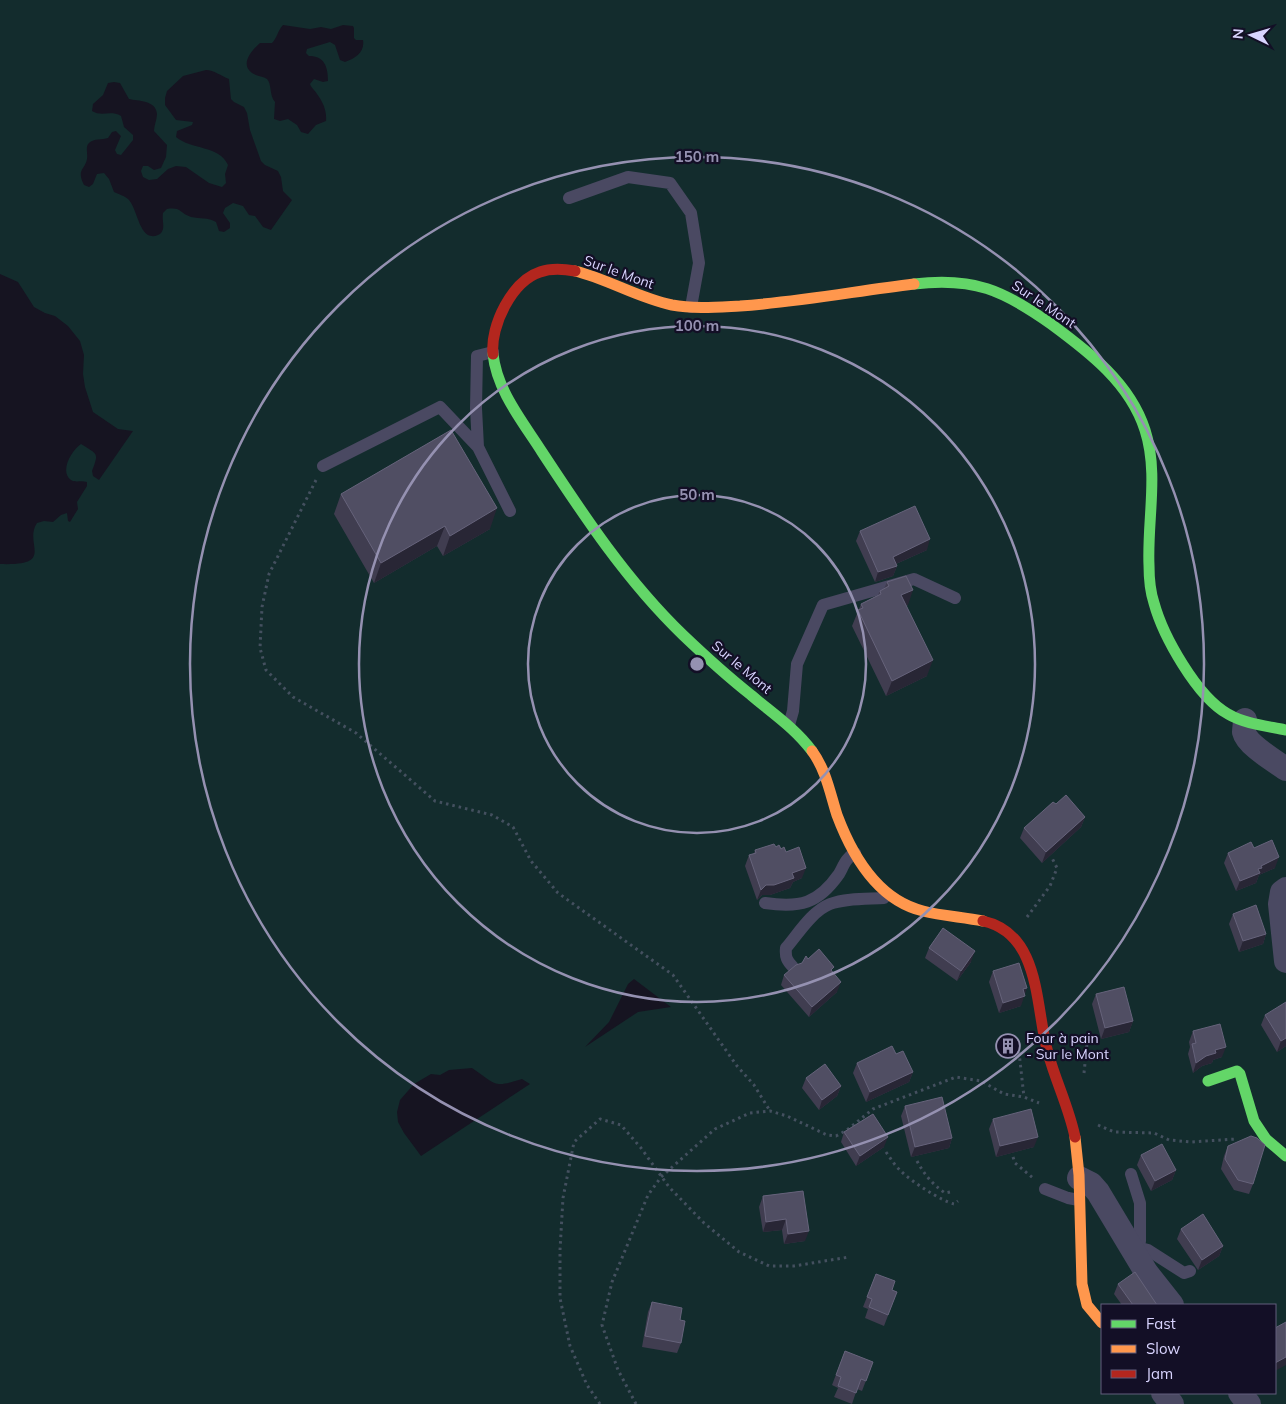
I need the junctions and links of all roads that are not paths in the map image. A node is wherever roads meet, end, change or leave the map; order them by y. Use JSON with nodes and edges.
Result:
{"nodes":[{"id":1,"x":570,"y":198,"type":"dead end"},
{"id":2,"x":691,"y":307,"type":"junction"},
{"id":3,"x":493,"y":352,"type":"junction"},
{"id":4,"x":478,"y":447,"type":"junction"},
{"id":5,"x":323,"y":466,"type":"road end"},
{"id":6,"x":510,"y":511,"type":"dead end"},
{"id":7,"x":955,"y":598,"type":"dead end"},
{"id":8,"x":1245,"y":720,"type":"junction"},
{"id":9,"x":788,"y":725,"type":"junction"},
{"id":10,"x":1286,"y":730,"type":"edge"},
{"id":11,"x":1286,"y":769,"type":"edge"},
{"id":12,"x":855,"y":853,"type":"junction"},
{"id":13,"x":1286,"y":889,"type":"edge"},
{"id":14,"x":887,"y":894,"type":"junction"},
{"id":15,"x":765,"y":903,"type":"dead end"},
{"id":16,"x":1286,"y":961,"type":"edge"},
{"id":17,"x":793,"y":967,"type":"edge"},
{"id":18,"x":1208,"y":1081,"type":"dead end"},
{"id":19,"x":1286,"y":1156,"type":"edge"},
{"id":20,"x":1131,"y":1174,"type":"dead end"},
{"id":21,"x":1045,"y":1188,"type":"road end"},
{"id":22,"x":1079,"y":1189,"type":"junction"},
{"id":23,"x":1135,"y":1249,"type":"junction"},
{"id":24,"x":1190,"y":1271,"type":"dead end"},
{"id":25,"x":1171,"y":1304,"type":"edge"},
{"id":26,"x":1101,"y":1322,"type":"edge"},
{"id":27,"x":1164,"y":1394,"type":"edge"},
{"id":28,"x":1241,"y":1394,"type":"edge"},
{"id":29,"x":1172,"y":1404,"type":"edge"},
{"id":30,"x":1249,"y":1404,"type":"edge"}],
"edges":[{"from":1,"to":2,"type":"lane"},
{"from":2,"to":3,"type":"street","name":"Sur le Mont"},
{"from":2,"to":8,"type":"street","name":"Sur le Mont"},
{"from":3,"to":4,"type":"lane"},
{"from":3,"to":9,"type":"street","name":"Sur le Mont"},
{"from":4,"to":5,"type":"lane"},
{"from":4,"to":6,"type":"lane"},
{"from":7,"to":9,"type":"lane"},
{"from":8,"to":10,"type":"street","name":"Sur le Mont"},
{"from":8,"to":11,"type":"street"},
{"from":9,"to":12,"type":"street","name":"Sur le Mont"},
{"from":12,"to":14,"type":"street","name":"Sur le Mont"},
{"from":12,"to":15,"type":"lane"},
{"from":13,"to":16,"type":"street"},
{"from":14,"to":17,"type":"lane"},
{"from":14,"to":22,"type":"street","name":"Sur le Mont"},
{"from":18,"to":19,"type":"street"},
{"from":20,"to":23,"type":"lane"},
{"from":21,"to":22,"type":"lane"},
{"from":22,"to":23,"type":"street"},
{"from":22,"to":26,"type":"street","name":"Sur le Mont"},
{"from":23,"to":24,"type":"lane"},
{"from":23,"to":25,"type":"street"},
{"from":27,"to":29,"type":"street"},
{"from":28,"to":30,"type":"street"}]}
